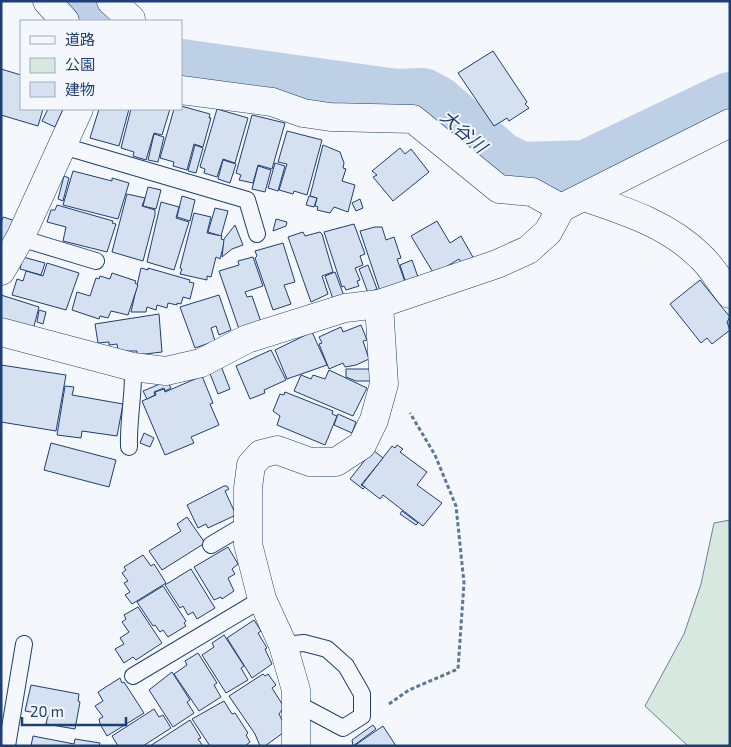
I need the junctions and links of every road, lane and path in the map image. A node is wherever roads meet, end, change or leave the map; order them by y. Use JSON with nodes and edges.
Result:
{"nodes":[{"id":1,"x":47,"y":1,"type":"edge"},
{"id":2,"x":111,"y":1,"type":"edge"},
{"id":3,"x":64,"y":20,"type":"edge"},
{"id":4,"x":130,"y":20,"type":"edge"},
{"id":5,"x":182,"y":90,"type":"edge"},
{"id":6,"x":79,"y":110,"type":"edge"},
{"id":7,"x":730,"y":123,"type":"edge"},
{"id":8,"x":63,"y":146,"type":"junction"},
{"id":9,"x":572,"y":202,"type":"junction"},
{"id":10,"x":257,"y":234,"type":"dead end"},
{"id":11,"x":20,"y":238,"type":"junction"},
{"id":12,"x":96,"y":261,"type":"dead end"},
{"id":13,"x":1,"y":271,"type":"edge"},
{"id":14,"x":730,"y":294,"type":"edge"},
{"id":15,"x":379,"y":304,"type":"junction"},
{"id":16,"x":1,"y":332,"type":"edge"},
{"id":17,"x":133,"y":367,"type":"junction"},
{"id":18,"x":384,"y":384,"type":"junction"},
{"id":19,"x":129,"y":447,"type":"dead end"},
{"id":20,"x":248,"y":523,"type":"junction"},
{"id":21,"x":211,"y":545,"type":"dead end"},
{"id":22,"x":262,"y":599,"type":"junction"},
{"id":23,"x":24,"y":644,"type":"dead end"},
{"id":24,"x":283,"y":645,"type":"junction"},
{"id":25,"x":133,"y":676,"type":"dead end"},
{"id":26,"x":296,"y":703,"type":"junction"},
{"id":27,"x":362,"y":716,"type":"junction"},
{"id":28,"x":7,"y":746,"type":"edge"},
{"id":29,"x":296,"y":746,"type":"edge"}],
"edges":[{"from":1,"to":3,"type":"street"},
{"from":2,"to":4,"type":"street"},
{"from":5,"to":9,"type":"street"},
{"from":6,"to":8,"type":"street"},
{"from":7,"to":9,"type":"street"},
{"from":8,"to":10,"type":"lane"},
{"from":8,"to":11,"type":"street"},
{"from":9,"to":14,"type":"street"},
{"from":9,"to":15,"type":"street"},
{"from":11,"to":12,"type":"lane"},
{"from":11,"to":13,"type":"street"},
{"from":15,"to":17,"type":"street"},
{"from":15,"to":18,"type":"street"},
{"from":16,"to":17,"type":"street"},
{"from":17,"to":19,"type":"lane"},
{"from":18,"to":20,"type":"street"},
{"from":18,"to":27,"type":"path"},
{"from":20,"to":21,"type":"lane"},
{"from":20,"to":22,"type":"street"},
{"from":22,"to":24,"type":"street"},
{"from":22,"to":25,"type":"lane"},
{"from":23,"to":28,"type":"lane"},
{"from":24,"to":26,"type":"street"},
{"from":24,"to":27,"type":"lane"},
{"from":26,"to":27,"type":"lane"},
{"from":26,"to":29,"type":"street"}]}
